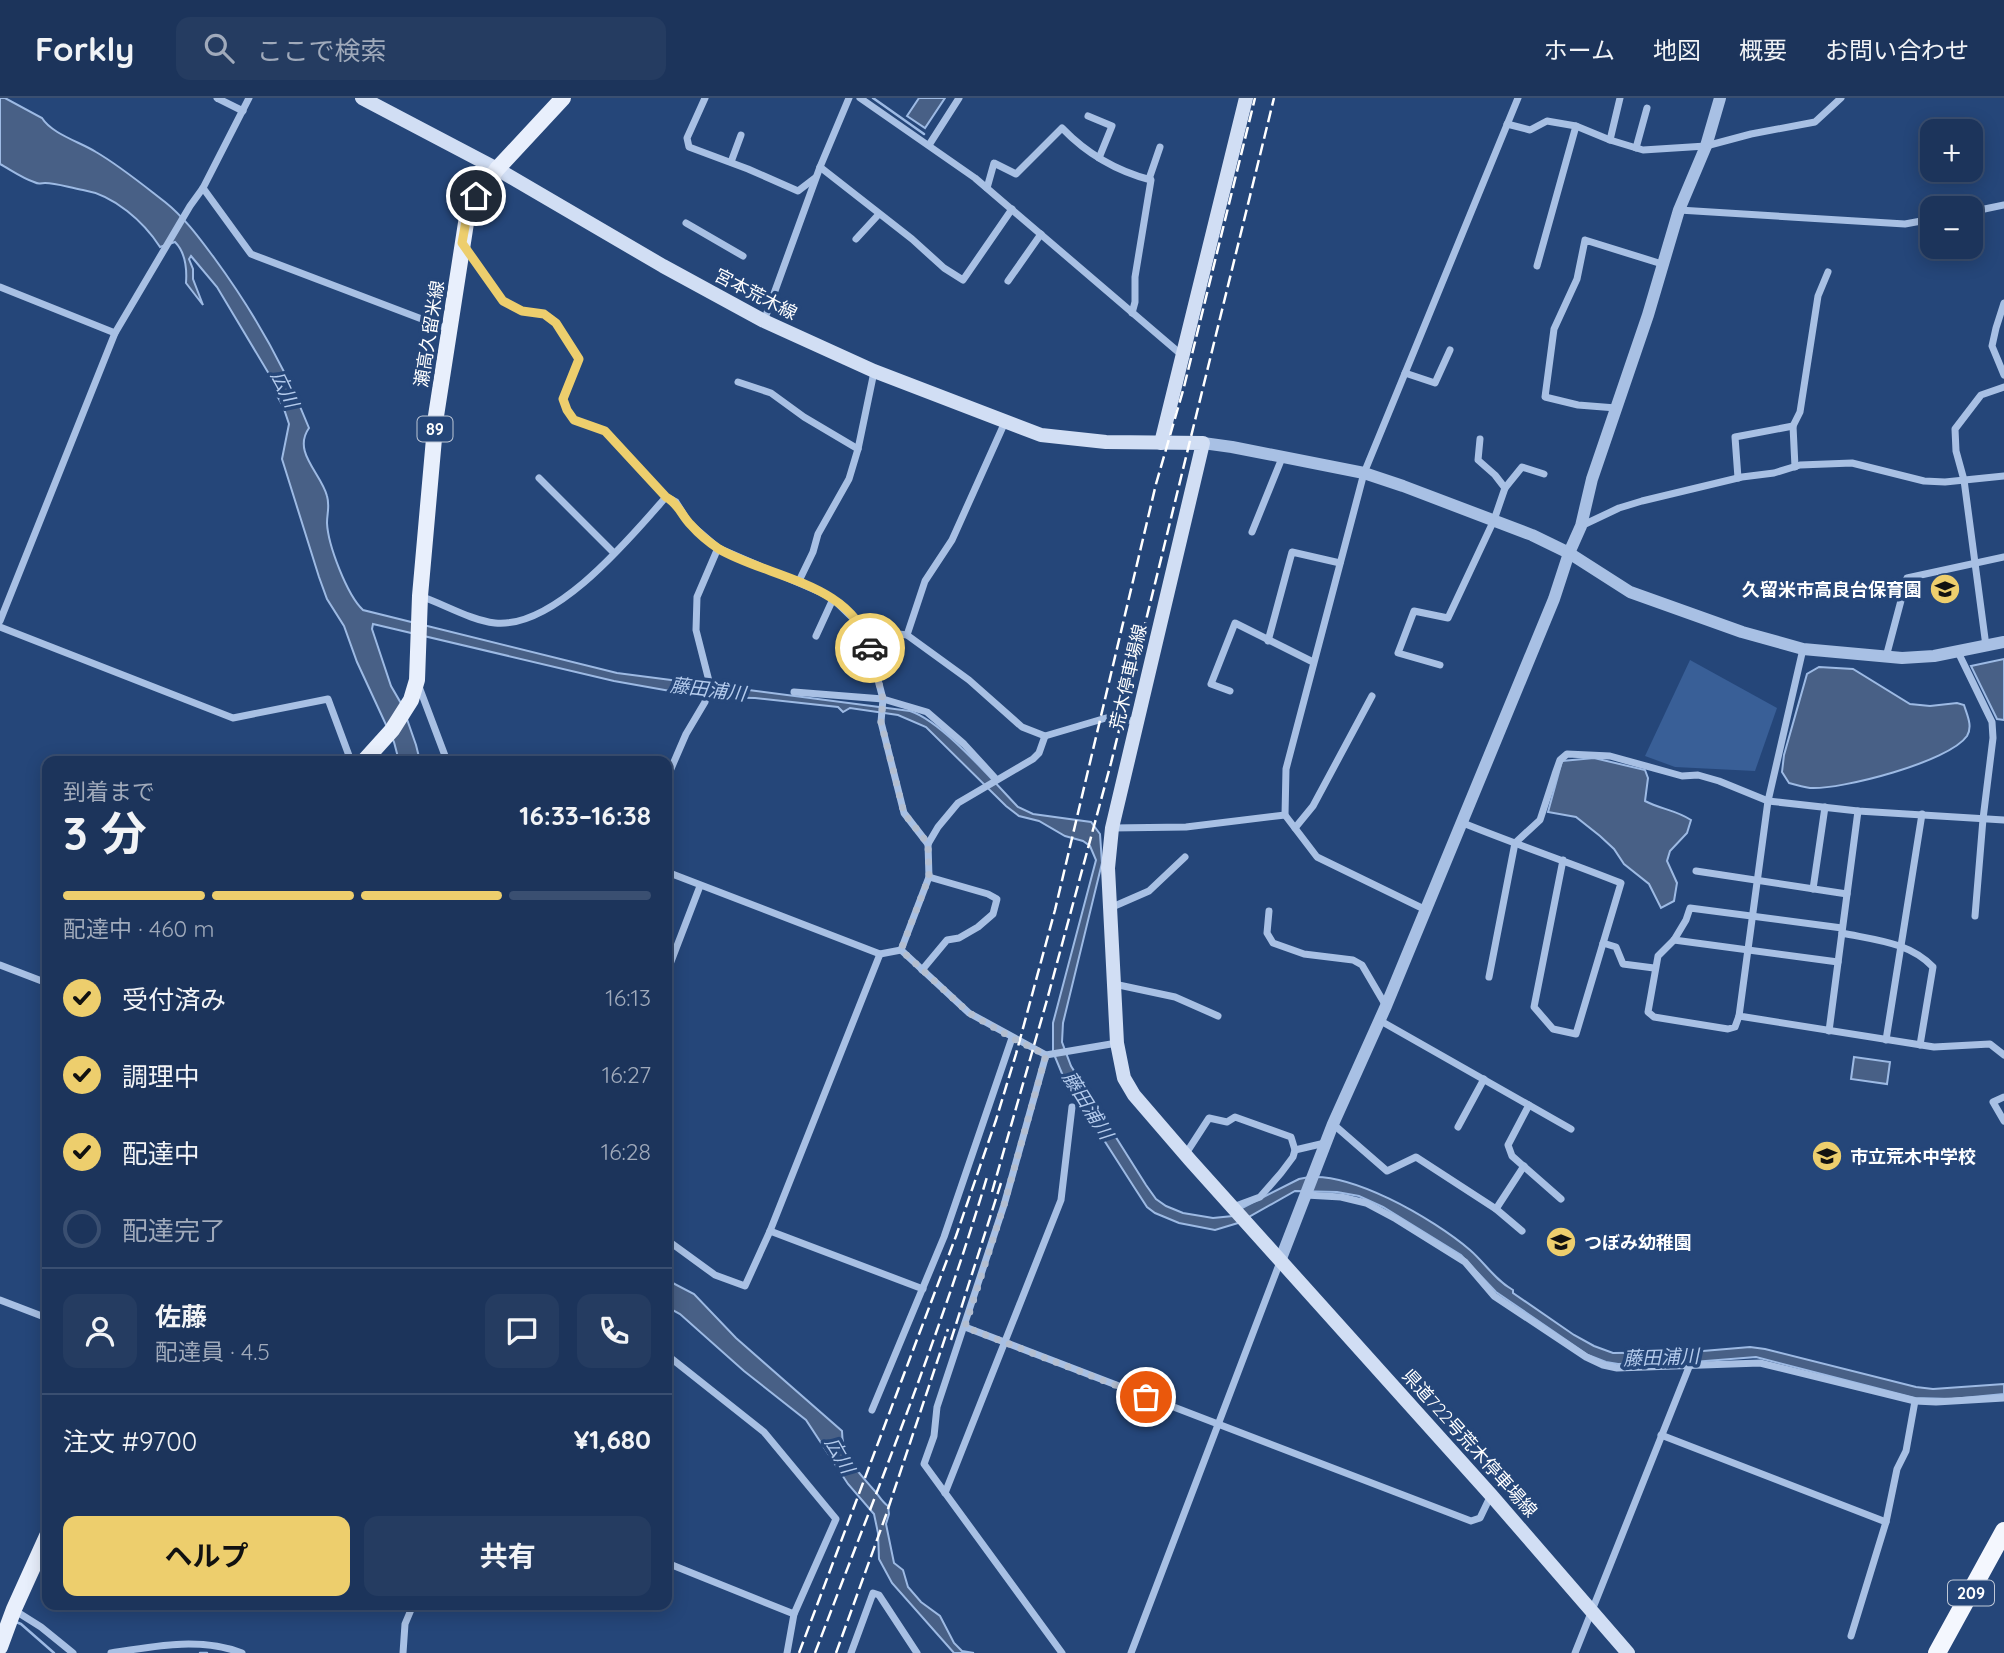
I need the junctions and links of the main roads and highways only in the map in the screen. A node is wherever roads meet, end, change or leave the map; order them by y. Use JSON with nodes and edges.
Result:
{"nodes":[{"id":1,"x":563,"y":98,"type":"edge"},
{"id":2,"x":1246,"y":98,"type":"edge"},
{"id":3,"x":368,"y":99,"type":"edge"},
{"id":4,"x":497,"y":169,"type":"junction"},
{"id":5,"x":1161,"y":443,"type":"junction"},
{"id":6,"x":369,"y":756,"type":"edge"},
{"id":7,"x":1280,"y":1261,"type":"joint"},
{"id":8,"x":2004,"y":1531,"type":"edge"},
{"id":9,"x":42,"y":1547,"type":"edge"},
{"id":10,"x":0,"y":1647,"type":"edge"},
{"id":11,"x":1628,"y":1653,"type":"edge"},
{"id":12,"x":1937,"y":1653,"type":"edge"}],
"edges":[{"from":1,"to":4,"type":"main road","name":"瀬高久留米線","number":"89"},
{"from":2,"to":5,"type":"main road"},
{"from":3,"to":4,"type":"main road","name":"宮本荒木線"},
{"from":4,"to":5,"type":"main road","name":"宮本荒木線"},
{"from":4,"to":6,"type":"main road","name":"瀬高久留米線","number":"89"},
{"from":5,"to":7,"type":"main road","name":"荒木停車場線"},
{"from":7,"to":11,"type":"main road","name":"県道722号荒木停車場線"},
{"from":8,"to":12,"type":"highway","number":"209"},
{"from":9,"to":10,"type":"main road"}]}
